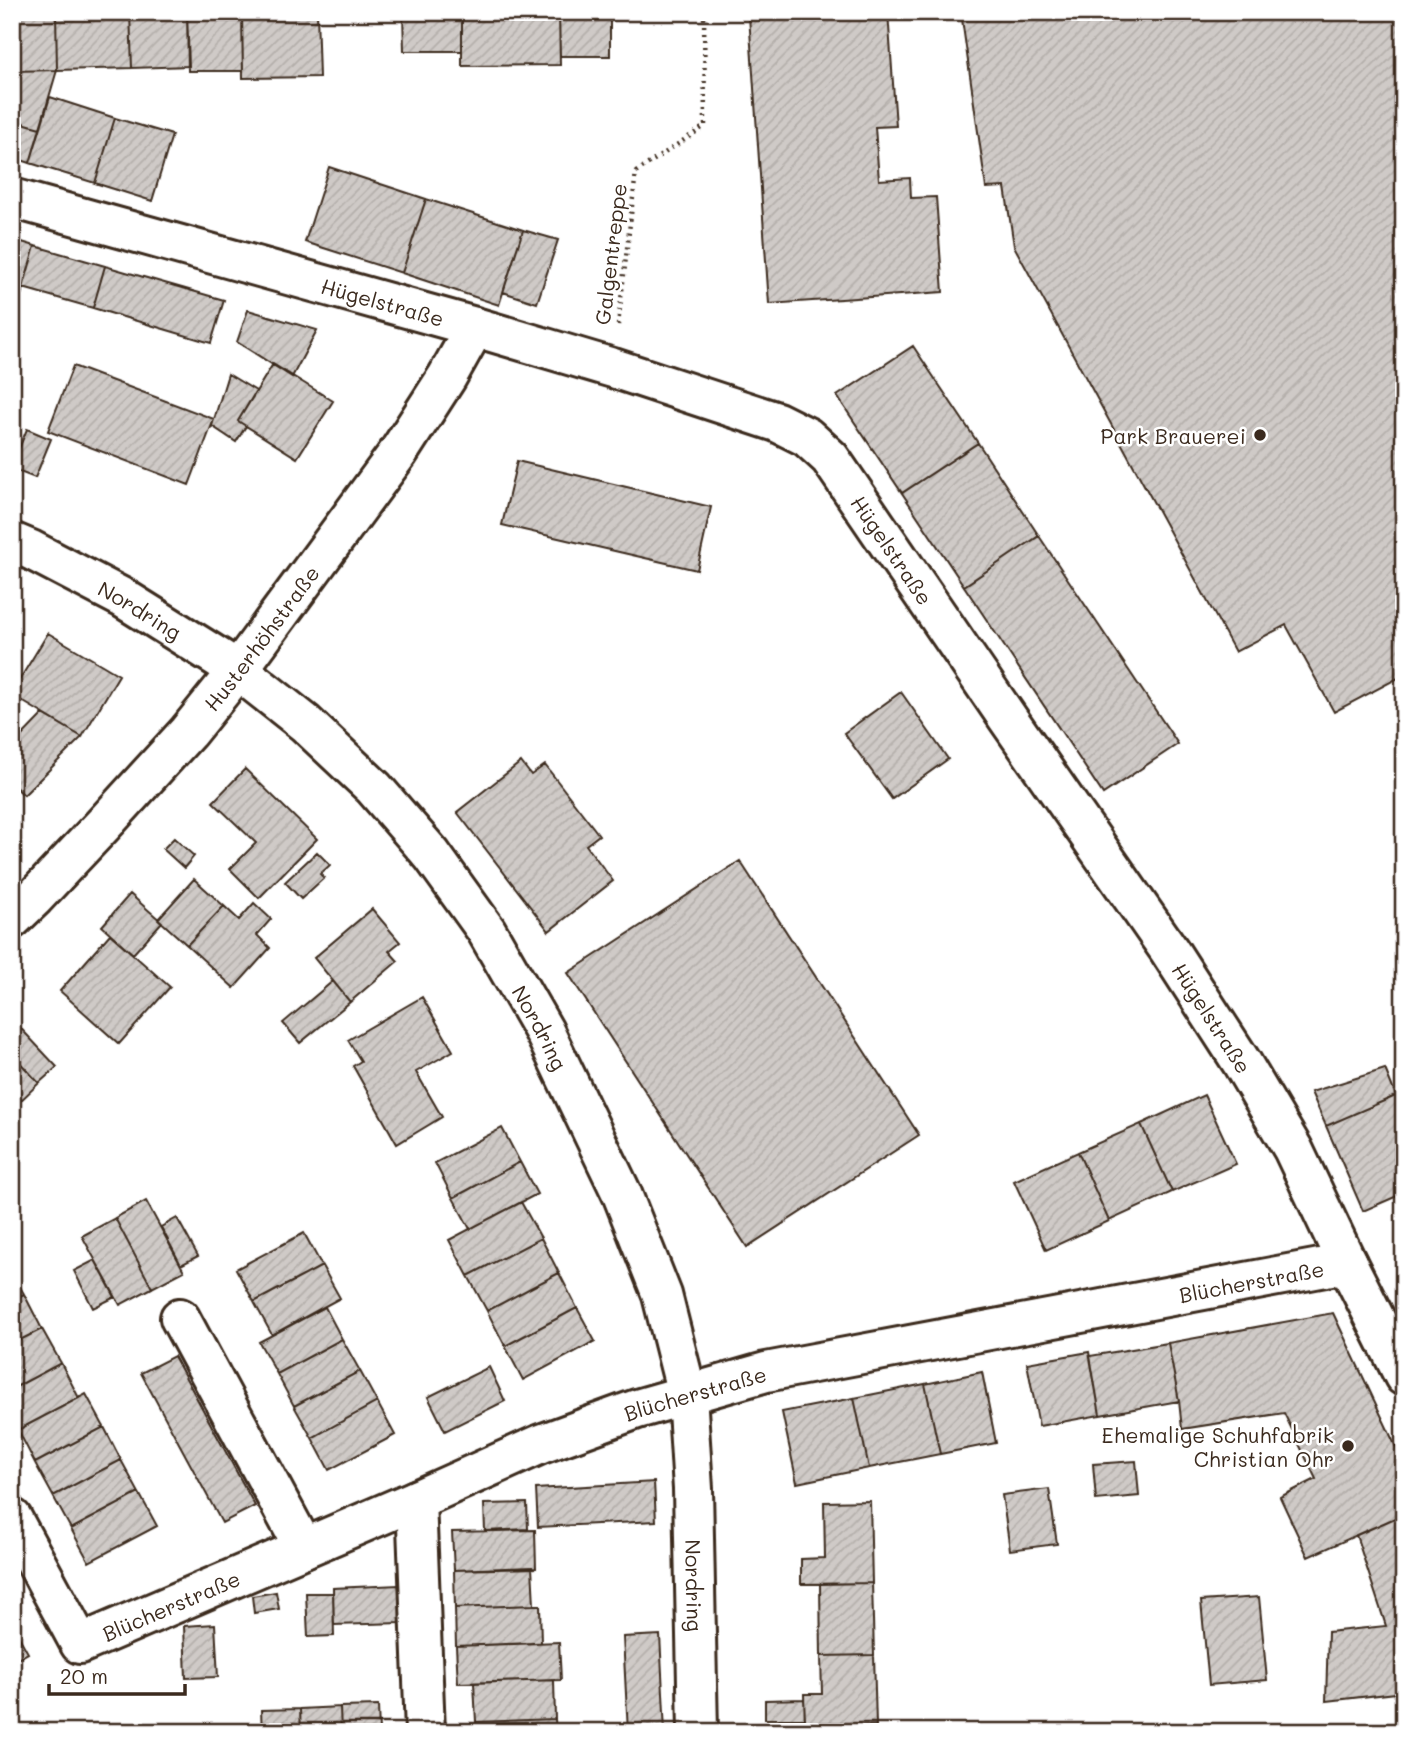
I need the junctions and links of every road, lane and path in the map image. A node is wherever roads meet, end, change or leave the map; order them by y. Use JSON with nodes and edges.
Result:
{"nodes":[{"id":1,"x":704,"y":12,"type":"edge"},
{"id":2,"x":12,"y":198,"type":"edge"},
{"id":3,"x":475,"y":327,"type":"junction"},
{"id":4,"x":613,"y":368,"type":"junction"},
{"id":5,"x":12,"y":542,"type":"edge"},
{"id":6,"x":238,"y":670,"type":"junction"},
{"id":7,"x":12,"y":919,"type":"edge"},
{"id":8,"x":1347,"y":1264,"type":"junction"},
{"id":9,"x":180,"y":1318,"type":"dead end"},
{"id":10,"x":1404,"y":1376,"type":"edge"},
{"id":11,"x":687,"y":1394,"type":"junction"},
{"id":12,"x":416,"y":1500,"type":"junction"},
{"id":13,"x":12,"y":1518,"type":"edge"},
{"id":14,"x":304,"y":1548,"type":"junction"},
{"id":15,"x":425,"y":1732,"type":"edge"},
{"id":16,"x":698,"y":1732,"type":"edge"}],
"edges":[{"from":1,"to":4,"type":"path","name":"Galgentreppe"},
{"from":2,"to":3,"type":"street","name":"Hügelstraße"},
{"from":3,"to":4,"type":"street","name":"Hügelstraße"},
{"from":3,"to":6,"type":"street","name":"Husterhöhstraße"},
{"from":4,"to":8,"type":"street","name":"Hügelstraße"},
{"from":5,"to":6,"type":"street","name":"Nordring"},
{"from":6,"to":7,"type":"street","name":"Husterhöhstraße"},
{"from":6,"to":11,"type":"street","name":"Nordring"},
{"from":8,"to":10,"type":"street","name":"Hügelstraße"},
{"from":8,"to":11,"type":"street","name":"Blücherstraße"},
{"from":9,"to":14,"type":"street"},
{"from":11,"to":12,"type":"street","name":"Blücherstraße"},
{"from":11,"to":16,"type":"street","name":"Nordring"},
{"from":12,"to":14,"type":"street","name":"Blücherstraße"},
{"from":12,"to":15,"type":"street"},
{"from":13,"to":14,"type":"street","name":"Blücherstraße"}]}
